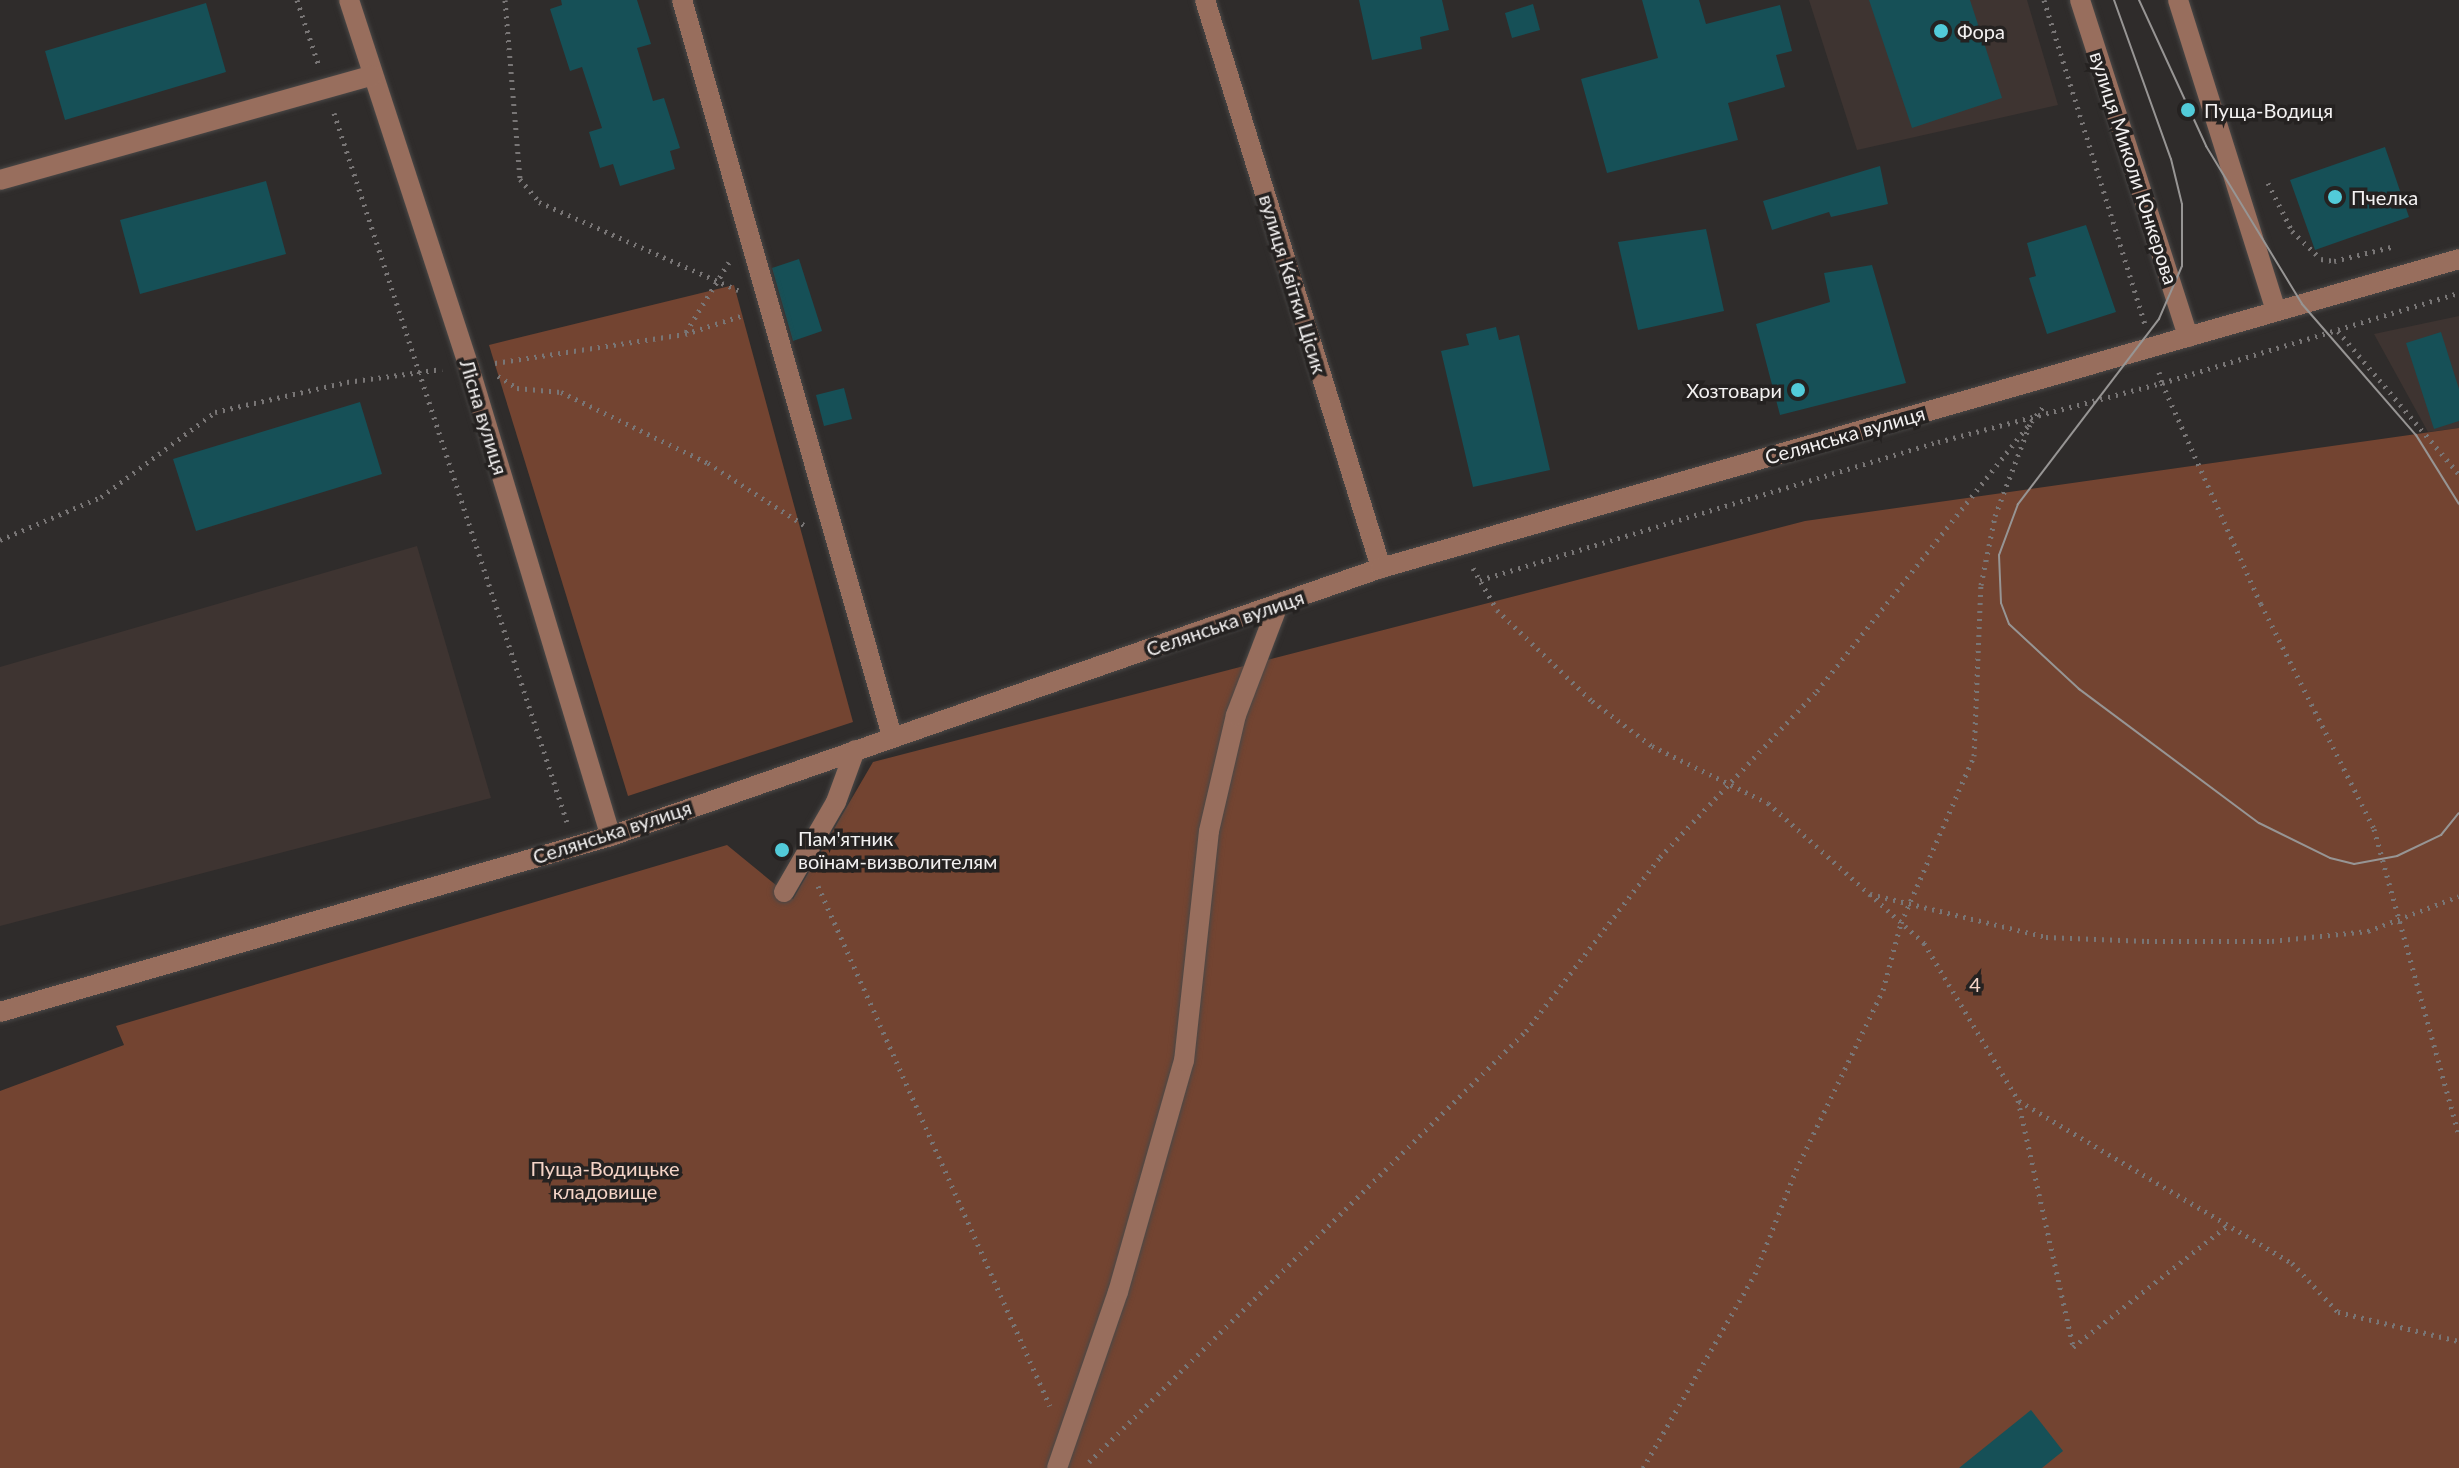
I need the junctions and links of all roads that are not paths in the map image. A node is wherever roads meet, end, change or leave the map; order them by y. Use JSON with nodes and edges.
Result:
{"nodes":[{"id":1,"x":349,"y":0,"type":"edge"},
{"id":2,"x":682,"y":0,"type":"edge"},
{"id":3,"x":1205,"y":0,"type":"edge"},
{"id":4,"x":2080,"y":0,"type":"edge"},
{"id":5,"x":2178,"y":0,"type":"edge"},
{"id":6,"x":373,"y":75,"type":"junction"},
{"id":7,"x":0,"y":180,"type":"edge"},
{"id":8,"x":2459,"y":259,"type":"edge"},
{"id":9,"x":2276,"y":311,"type":"junction"},
{"id":10,"x":2188,"y":337,"type":"junction"},
{"id":11,"x":1381,"y":568,"type":"junction"},
{"id":12,"x":1278,"y":605,"type":"junction"},
{"id":13,"x":892,"y":736,"type":"junction"},
{"id":14,"x":855,"y":750,"type":"junction"},
{"id":15,"x":611,"y":836,"type":"junction"},
{"id":16,"x":784,"y":892,"type":"dead end"},
{"id":17,"x":0,"y":1012,"type":"edge"},
{"id":18,"x":1057,"y":1468,"type":"edge"}],
"edges":[{"from":1,"to":6,"type":"street","name":"Лісна вулиця"},
{"from":2,"to":13,"type":"street"},
{"from":3,"to":11,"type":"street","name":"вулиця Квітки Цісик"},
{"from":4,"to":10,"type":"street","name":"вулиця Миколи Юнкерова"},
{"from":5,"to":9,"type":"street"},
{"from":6,"to":7,"type":"street"},
{"from":6,"to":15,"type":"street","name":"Лісна вулиця"},
{"from":8,"to":9,"type":"street","name":"Селянська вулиця"},
{"from":9,"to":10,"type":"street","name":"Селянська вулиця"},
{"from":10,"to":11,"type":"street","name":"Селянська вулиця"},
{"from":11,"to":12,"type":"street","name":"Селянська вулиця"},
{"from":12,"to":13,"type":"street","name":"Селянська вулиця"},
{"from":12,"to":18,"type":"street"},
{"from":13,"to":14,"type":"street","name":"Селянська вулиця"},
{"from":14,"to":15,"type":"street","name":"Селянська вулиця"},
{"from":14,"to":16,"type":"street"},
{"from":15,"to":17,"type":"street","name":"Селянська вулиця"}]}
